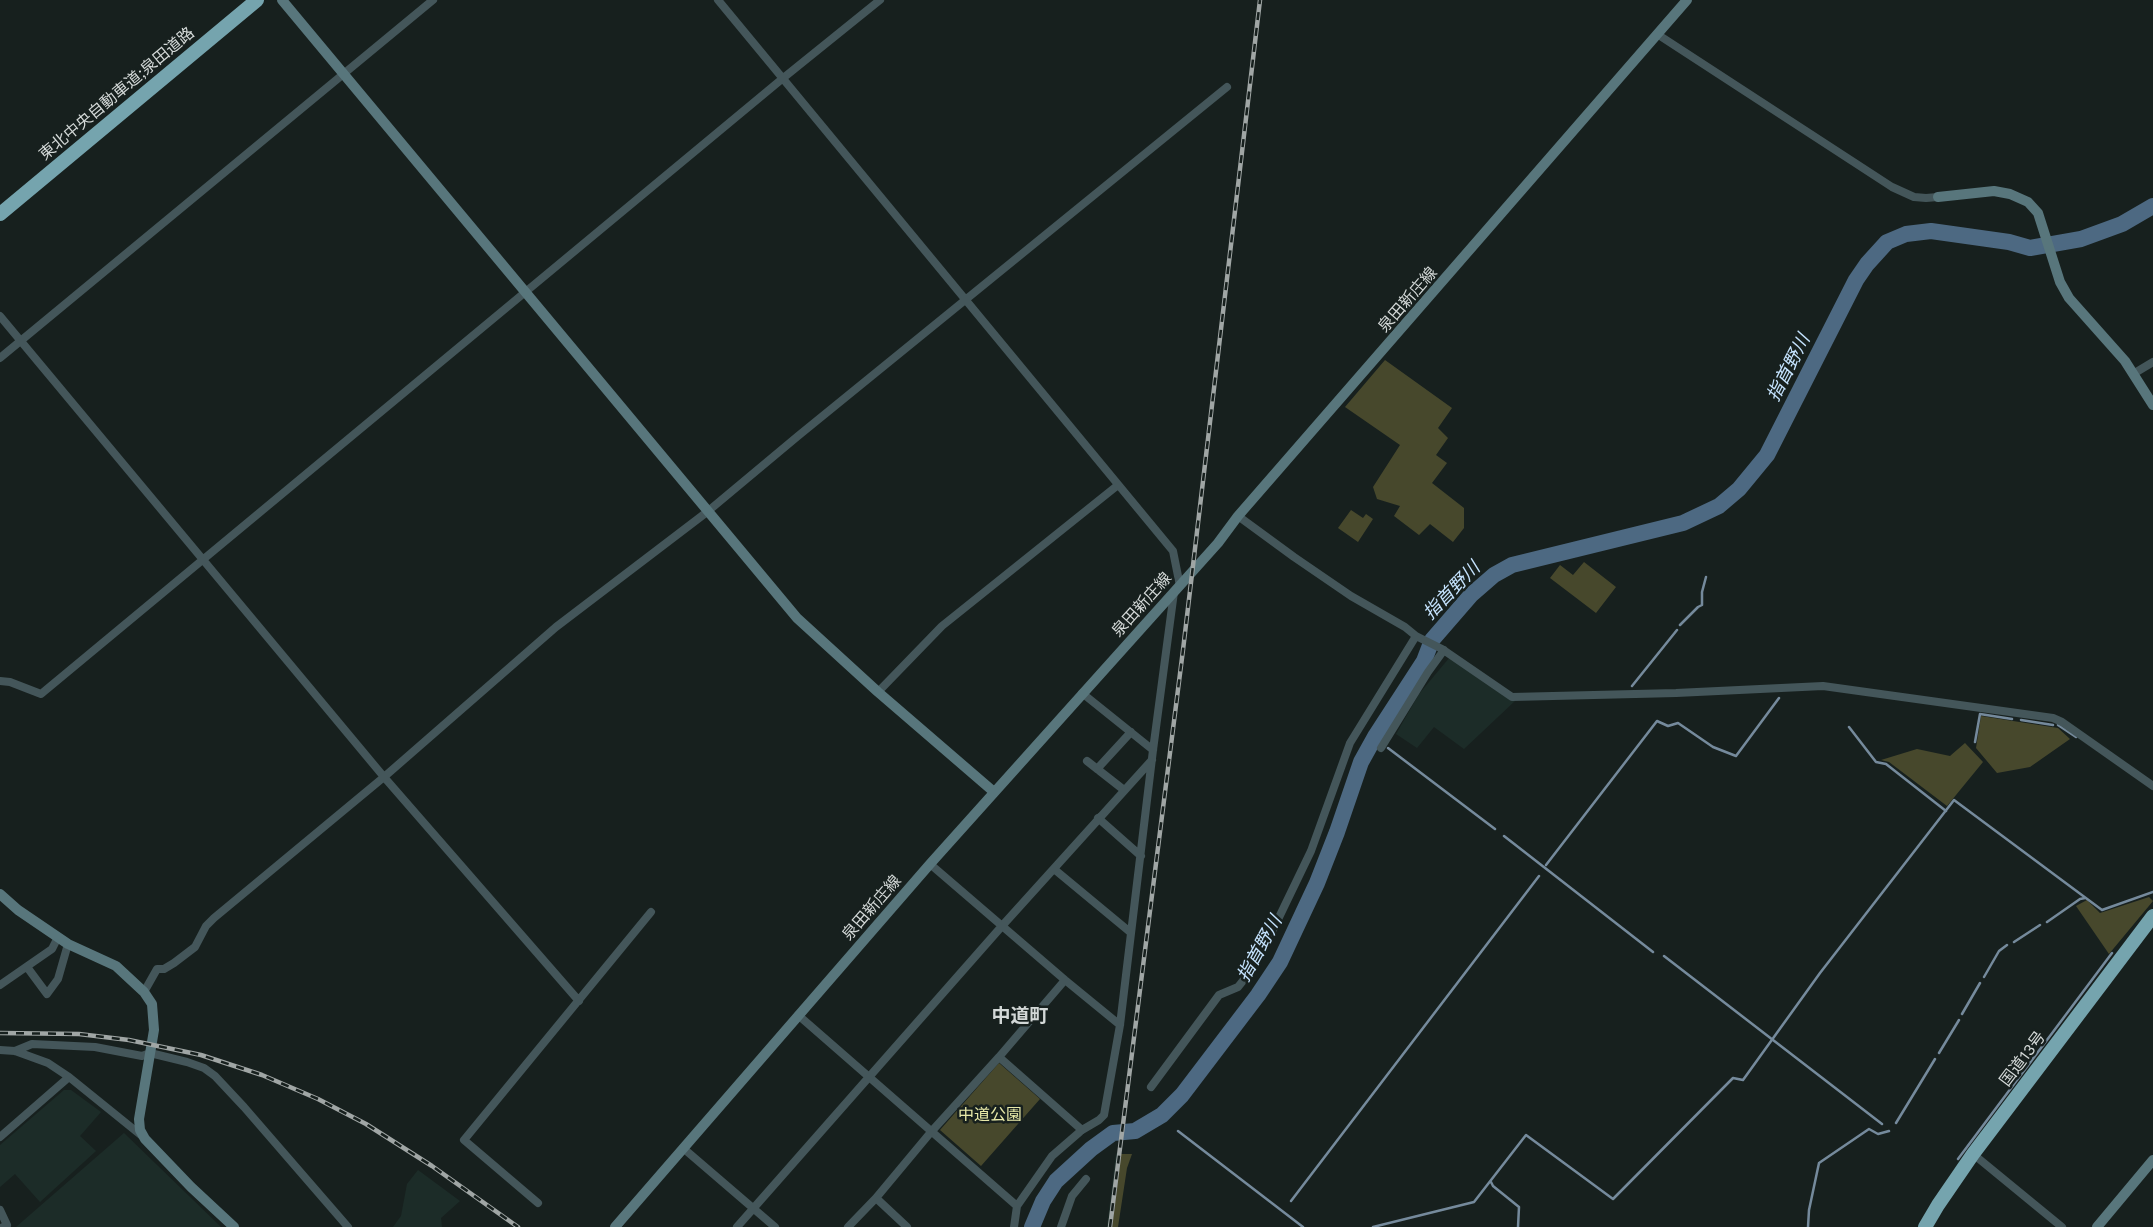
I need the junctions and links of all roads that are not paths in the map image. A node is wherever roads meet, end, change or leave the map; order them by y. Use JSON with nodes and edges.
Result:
{"nodes":[{"id":1,"x":256,"y":0,"type":"edge"},
{"id":2,"x":282,"y":0,"type":"edge"},
{"id":3,"x":433,"y":0,"type":"edge"},
{"id":4,"x":718,"y":0,"type":"edge"},
{"id":5,"x":880,"y":0,"type":"edge"},
{"id":6,"x":1687,"y":0,"type":"edge"},
{"id":7,"x":1657,"y":34,"type":"junction"},
{"id":8,"x":344,"y":73,"type":"junction"},
{"id":9,"x":782,"y":79,"type":"junction"},
{"id":10,"x":1227,"y":87,"type":"dead end"},
{"id":11,"x":1938,"y":197,"type":"joint"},
{"id":12,"x":0,"y":214,"type":"edge"},
{"id":13,"x":526,"y":293,"type":"junction"},
{"id":14,"x":967,"y":300,"type":"junction"},
{"id":15,"x":0,"y":316,"type":"edge"},
{"id":16,"x":21,"y":341,"type":"junction"},
{"id":17,"x":0,"y":358,"type":"edge"},
{"id":18,"x":2153,"y":362,"type":"edge"},
{"id":19,"x":2133,"y":374,"type":"junction"},
{"id":20,"x":2153,"y":405,"type":"edge"},
{"id":21,"x":1118,"y":485,"type":"junction"},
{"id":22,"x":707,"y":512,"type":"junction"},
{"id":23,"x":1238,"y":516,"type":"junction"},
{"id":24,"x":203,"y":558,"type":"junction"},
{"id":25,"x":1177,"y":589,"type":"junction"},
{"id":26,"x":1416,"y":636,"type":"junction"},
{"id":27,"x":1443,"y":650,"type":"junction"},
{"id":28,"x":0,"y":681,"type":"edge"},
{"id":29,"x":878,"y":692,"type":"junction"},
{"id":30,"x":1082,"y":693,"type":"junction"},
{"id":31,"x":1130,"y":732,"type":"junction"},
{"id":32,"x":1381,"y":748,"type":"dead end"},
{"id":33,"x":1153,"y":750,"type":"junction"},
{"id":34,"x":1152,"y":760,"type":"junction"},
{"id":35,"x":1087,"y":762,"type":"dead end"},
{"id":36,"x":1097,"y":770,"type":"junction"},
{"id":37,"x":384,"y":777,"type":"junction"},
{"id":38,"x":2153,"y":786,"type":"edge"},
{"id":39,"x":1124,"y":790,"type":"junction"},
{"id":40,"x":994,"y":792,"type":"junction"},
{"id":41,"x":1098,"y":818,"type":"junction"},
{"id":42,"x":1141,"y":856,"type":"junction"},
{"id":43,"x":930,"y":864,"type":"junction"},
{"id":44,"x":1054,"y":869,"type":"junction"},
{"id":45,"x":0,"y":894,"type":"edge"},
{"id":46,"x":651,"y":912,"type":"dead end"},
{"id":47,"x":2153,"y":916,"type":"edge"},
{"id":48,"x":1002,"y":926,"type":"junction"},
{"id":49,"x":1130,"y":932,"type":"junction"},
{"id":50,"x":58,"y":937,"type":"junction"},
{"id":51,"x":68,"y":944,"type":"junction"},
{"id":52,"x":27,"y":967,"type":"junction"},
{"id":53,"x":1065,"y":980,"type":"junction"},
{"id":54,"x":0,"y":985,"type":"edge"},
{"id":55,"x":144,"y":992,"type":"junction"},
{"id":56,"x":579,"y":1001,"type":"junction"},
{"id":57,"x":798,"y":1015,"type":"junction"},
{"id":58,"x":1120,"y":1025,"type":"junction"},
{"id":59,"x":0,"y":1050,"type":"edge"},
{"id":60,"x":15,"y":1051,"type":"junction"},
{"id":61,"x":150,"y":1053,"type":"junction"},
{"id":62,"x":999,"y":1057,"type":"junction"},
{"id":63,"x":69,"y":1077,"type":"junction"},
{"id":64,"x":870,"y":1078,"type":"junction"},
{"id":65,"x":1151,"y":1087,"type":"dead end"},
{"id":66,"x":1082,"y":1130,"type":"junction"},
{"id":67,"x":931,"y":1132,"type":"junction"},
{"id":68,"x":0,"y":1137,"type":"edge"},
{"id":69,"x":145,"y":1139,"type":"junction"},
{"id":70,"x":683,"y":1148,"type":"junction"},
{"id":71,"x":1973,"y":1154,"type":"junction"},
{"id":72,"x":2153,"y":1160,"type":"edge"},
{"id":73,"x":1086,"y":1179,"type":"dead end"},
{"id":74,"x":876,"y":1198,"type":"junction"},
{"id":75,"x":538,"y":1202,"type":"dead end"},
{"id":76,"x":1017,"y":1206,"type":"junction"},
{"id":77,"x":754,"y":1208,"type":"junction"},
{"id":78,"x":0,"y":1210,"type":"edge"},
{"id":79,"x":3,"y":1227,"type":"edge"},
{"id":80,"x":234,"y":1227,"type":"edge"},
{"id":81,"x":348,"y":1227,"type":"edge"},
{"id":82,"x":615,"y":1227,"type":"edge"},
{"id":83,"x":737,"y":1227,"type":"edge"},
{"id":84,"x":775,"y":1227,"type":"edge"},
{"id":85,"x":848,"y":1227,"type":"edge"},
{"id":86,"x":907,"y":1227,"type":"edge"},
{"id":87,"x":1014,"y":1227,"type":"edge"},
{"id":88,"x":1061,"y":1227,"type":"edge"},
{"id":89,"x":1925,"y":1227,"type":"edge"},
{"id":90,"x":2062,"y":1227,"type":"edge"},
{"id":91,"x":2097,"y":1227,"type":"edge"}],
"edges":[{"from":1,"to":12,"type":"highway","name":"東北中央自動車道;泉田道路"},
{"from":2,"to":8,"type":"street"},
{"from":3,"to":8,"type":"street"},
{"from":4,"to":9,"type":"street"},
{"from":5,"to":9,"type":"street"},
{"from":6,"to":7,"type":"street","name":"泉田新庄線"},
{"from":7,"to":11,"type":"street"},
{"from":7,"to":23,"type":"street","name":"泉田新庄線"},
{"from":8,"to":13,"type":"street"},
{"from":8,"to":16,"type":"street"},
{"from":9,"to":13,"type":"street"},
{"from":9,"to":14,"type":"street"},
{"from":10,"to":14,"type":"street"},
{"from":11,"to":19,"type":"street"},
{"from":13,"to":22,"type":"street"},
{"from":13,"to":24,"type":"street"},
{"from":14,"to":21,"type":"street"},
{"from":14,"to":22,"type":"street"},
{"from":15,"to":16,"type":"street"},
{"from":16,"to":17,"type":"street"},
{"from":16,"to":24,"type":"street"},
{"from":18,"to":19,"type":"street"},
{"from":19,"to":20,"type":"street"},
{"from":21,"to":25,"type":"street"},
{"from":21,"to":29,"type":"street"},
{"from":22,"to":29,"type":"street"},
{"from":22,"to":37,"type":"street"},
{"from":23,"to":25,"type":"street","name":"泉田新庄線"},
{"from":23,"to":26,"type":"street"},
{"from":24,"to":28,"type":"street"},
{"from":24,"to":37,"type":"street"},
{"from":25,"to":30,"type":"street","name":"泉田新庄線"},
{"from":25,"to":33,"type":"street"},
{"from":26,"to":27,"type":"street"},
{"from":26,"to":65,"type":"street"},
{"from":27,"to":32,"type":"street"},
{"from":27,"to":38,"type":"street"},
{"from":29,"to":40,"type":"street"},
{"from":30,"to":31,"type":"street"},
{"from":30,"to":40,"type":"street","name":"泉田新庄線"},
{"from":31,"to":33,"type":"street"},
{"from":31,"to":36,"type":"street"},
{"from":33,"to":34,"type":"street"},
{"from":34,"to":39,"type":"street"},
{"from":34,"to":42,"type":"street"},
{"from":35,"to":36,"type":"street"},
{"from":36,"to":39,"type":"street"},
{"from":37,"to":55,"type":"street"},
{"from":37,"to":56,"type":"street"},
{"from":39,"to":41,"type":"street"},
{"from":40,"to":43,"type":"street","name":"泉田新庄線"},
{"from":41,"to":42,"type":"street"},
{"from":41,"to":44,"type":"street"},
{"from":42,"to":49,"type":"street"},
{"from":43,"to":48,"type":"street"},
{"from":43,"to":57,"type":"street","name":"泉田新庄線"},
{"from":44,"to":48,"type":"street"},
{"from":44,"to":49,"type":"street"},
{"from":45,"to":50,"type":"street"},
{"from":46,"to":56,"type":"street"},
{"from":47,"to":71,"type":"highway","name":"国道13号"},
{"from":48,"to":53,"type":"street"},
{"from":48,"to":64,"type":"street"},
{"from":49,"to":58,"type":"street"},
{"from":50,"to":51,"type":"street"},
{"from":50,"to":52,"type":"street"},
{"from":51,"to":52,"type":"street"},
{"from":51,"to":55,"type":"street"},
{"from":52,"to":54,"type":"street"},
{"from":53,"to":58,"type":"street"},
{"from":53,"to":62,"type":"street"},
{"from":55,"to":61,"type":"street"},
{"from":56,"to":75,"type":"street"},
{"from":57,"to":64,"type":"street"},
{"from":57,"to":70,"type":"street","name":"泉田新庄線"},
{"from":58,"to":66,"type":"street"},
{"from":59,"to":60,"type":"street"},
{"from":60,"to":61,"type":"street"},
{"from":60,"to":63,"type":"street"},
{"from":61,"to":69,"type":"street"},
{"from":61,"to":81,"type":"street"},
{"from":62,"to":66,"type":"street"},
{"from":62,"to":67,"type":"street"},
{"from":63,"to":68,"type":"street"},
{"from":63,"to":69,"type":"street"},
{"from":64,"to":67,"type":"street"},
{"from":64,"to":77,"type":"street"},
{"from":66,"to":76,"type":"street"},
{"from":67,"to":74,"type":"street"},
{"from":67,"to":76,"type":"street"},
{"from":69,"to":80,"type":"street"},
{"from":70,"to":77,"type":"street"},
{"from":70,"to":82,"type":"street","name":"泉田新庄線"},
{"from":71,"to":89,"type":"highway","name":"国道13号"},
{"from":71,"to":90,"type":"street"},
{"from":72,"to":91,"type":"street"},
{"from":73,"to":88,"type":"street"},
{"from":74,"to":85,"type":"street"},
{"from":74,"to":86,"type":"street"},
{"from":76,"to":87,"type":"street"},
{"from":77,"to":83,"type":"street"},
{"from":77,"to":84,"type":"street"},
{"from":78,"to":79,"type":"street"}]}
